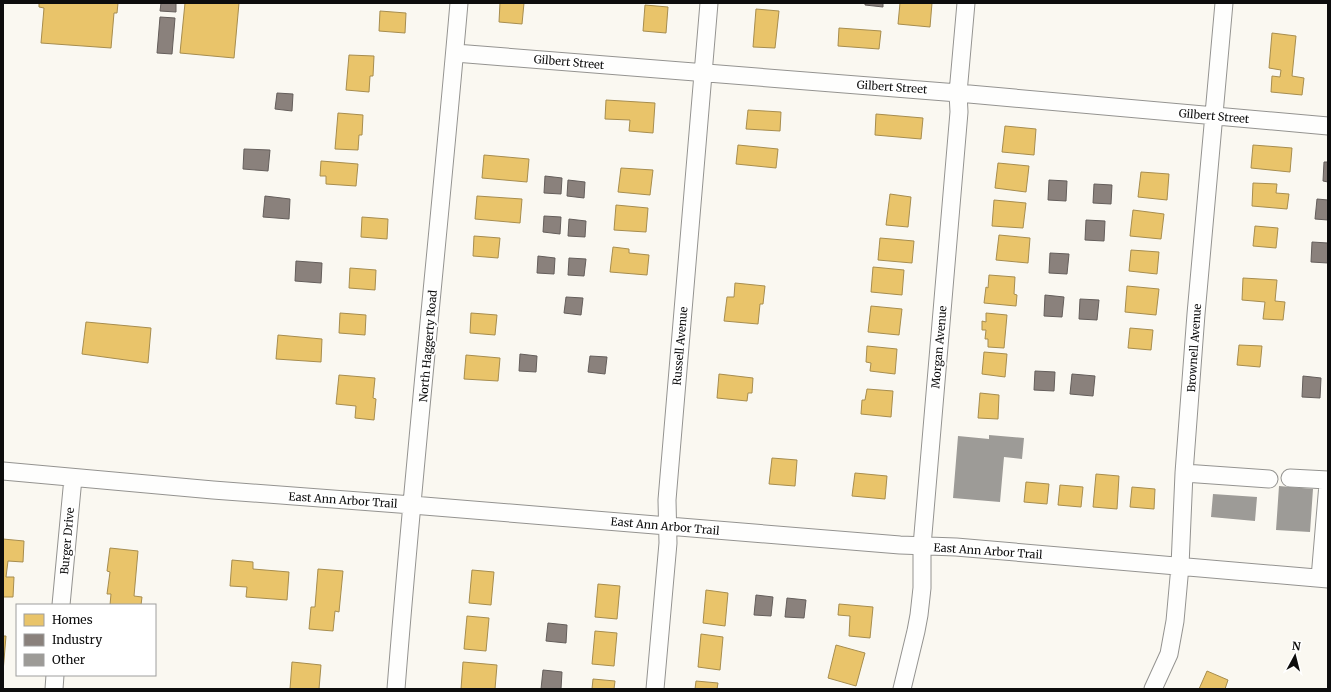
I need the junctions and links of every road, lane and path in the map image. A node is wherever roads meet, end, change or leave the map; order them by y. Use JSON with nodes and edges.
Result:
{"nodes":[{"id":1,"x":459,"y":3,"type":"edge"},
{"id":2,"x":709,"y":3,"type":"edge"},
{"id":3,"x":966,"y":3,"type":"edge"},
{"id":4,"x":1224,"y":3,"type":"edge"},
{"id":5,"x":455,"y":53,"type":"junction"},
{"id":6,"x":703,"y":73,"type":"junction"},
{"id":7,"x":958,"y":93,"type":"junction"},
{"id":8,"x":1215,"y":116,"type":"junction"},
{"id":9,"x":1328,"y":126,"type":"edge"},
{"id":10,"x":3,"y":472,"type":"edge"},
{"id":11,"x":1184,"y":473,"type":"junction"},
{"id":12,"x":73,"y":478,"type":"junction"},
{"id":13,"x":1290,"y":478,"type":"dead end"},
{"id":14,"x":1269,"y":479,"type":"dead end"},
{"id":15,"x":1328,"y":480,"type":"edge"},
{"id":16,"x":1328,"y":484,"type":"edge"},
{"id":17,"x":412,"y":505,"type":"junction"},
{"id":18,"x":668,"y":527,"type":"junction"},
{"id":19,"x":922,"y":546,"type":"junction"},
{"id":20,"x":1180,"y":566,"type":"junction"},
{"id":21,"x":1324,"y":578,"type":"edge"},
{"id":22,"x":61,"y":604,"type":"edge"},
{"id":23,"x":55,"y":676,"type":"edge"},
{"id":24,"x":54,"y":689,"type":"edge"},
{"id":25,"x":396,"y":689,"type":"edge"},
{"id":26,"x":655,"y":689,"type":"edge"},
{"id":27,"x":902,"y":689,"type":"edge"},
{"id":28,"x":1154,"y":689,"type":"edge"}],
"edges":[{"from":1,"to":5,"type":"street","name":"North Haggerty Road"},
{"from":2,"to":6,"type":"street","name":"Russell Avenue"},
{"from":3,"to":7,"type":"street","name":"Morgan Avenue"},
{"from":4,"to":8,"type":"street","name":"Brownell Avenue"},
{"from":5,"to":6,"type":"street","name":"Gilbert Street"},
{"from":5,"to":17,"type":"street","name":"North Haggerty Road"},
{"from":6,"to":7,"type":"street","name":"Gilbert Street"},
{"from":6,"to":18,"type":"street","name":"Russell Avenue"},
{"from":7,"to":8,"type":"street","name":"Gilbert Street"},
{"from":7,"to":19,"type":"street","name":"Morgan Avenue"},
{"from":8,"to":9,"type":"street","name":"Gilbert Street"},
{"from":8,"to":11,"type":"street","name":"Brownell Avenue"},
{"from":10,"to":12,"type":"street","name":"East Ann Arbor Trail"},
{"from":11,"to":14,"type":"street"},
{"from":11,"to":20,"type":"street","name":"Brownell Avenue"},
{"from":12,"to":17,"type":"street","name":"East Ann Arbor Trail"},
{"from":12,"to":22,"type":"street","name":"Burger Drive"},
{"from":13,"to":15,"type":"street"},
{"from":16,"to":21,"type":"street"},
{"from":17,"to":18,"type":"street","name":"East Ann Arbor Trail"},
{"from":17,"to":25,"type":"street","name":"North Haggerty Road"},
{"from":18,"to":19,"type":"street","name":"East Ann Arbor Trail"},
{"from":18,"to":26,"type":"street","name":"Russell Avenue"},
{"from":19,"to":20,"type":"street","name":"East Ann Arbor Trail"},
{"from":19,"to":27,"type":"street","name":"Morgan Avenue"},
{"from":20,"to":21,"type":"street","name":"East Ann Arbor Trail"},
{"from":20,"to":28,"type":"street","name":"Brownell Avenue"},
{"from":23,"to":24,"type":"street"}]}
